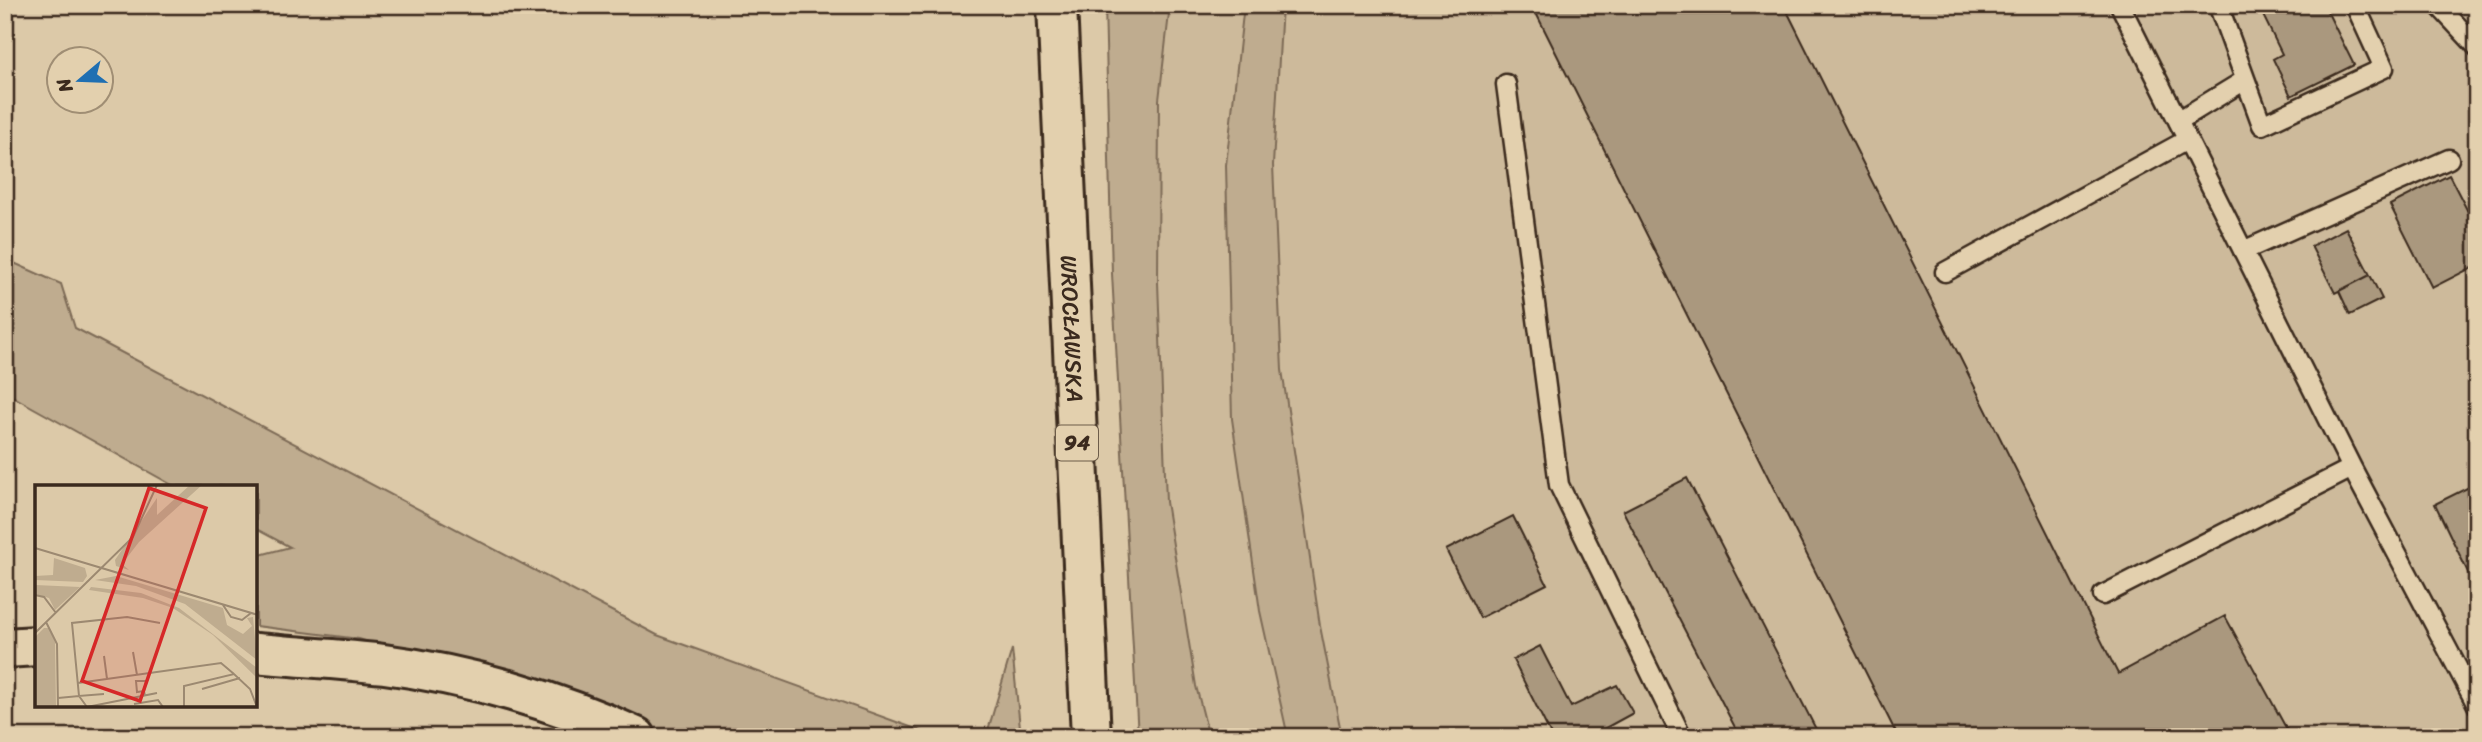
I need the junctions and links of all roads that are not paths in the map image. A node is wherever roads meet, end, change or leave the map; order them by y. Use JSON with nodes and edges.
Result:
{"nodes":[{"id":1,"x":1057,"y":5,"type":"edge"},
{"id":2,"x":2120,"y":5,"type":"edge"},
{"id":3,"x":2229,"y":5,"type":"edge"},
{"id":4,"x":2354,"y":5,"type":"edge"},
{"id":5,"x":2438,"y":5,"type":"edge"},
{"id":6,"x":2477,"y":47,"type":"edge"},
{"id":7,"x":2245,"y":80,"type":"junction"},
{"id":8,"x":1506,"y":84,"type":"dead end"},
{"id":9,"x":2178,"y":121,"type":"junction"},
{"id":10,"x":2187,"y":140,"type":"junction"},
{"id":11,"x":2449,"y":159,"type":"dead end"},
{"id":12,"x":2243,"y":251,"type":"junction"},
{"id":13,"x":1945,"y":272,"type":"dead end"},
{"id":14,"x":2352,"y":468,"type":"junction"},
{"id":15,"x":2103,"y":595,"type":"dead end"},
{"id":16,"x":35,"y":646,"type":"edge"},
{"id":17,"x":5,"y":648,"type":"edge"},
{"id":18,"x":257,"y":653,"type":"edge"},
{"id":19,"x":2477,"y":705,"type":"edge"},
{"id":20,"x":636,"y":737,"type":"edge"},
{"id":21,"x":1091,"y":737,"type":"edge"},
{"id":22,"x":1682,"y":737,"type":"edge"}],
"edges":[{"from":1,"to":21,"type":"main road","name":"WROCŁAWSKA","number":"94"},
{"from":2,"to":9,"type":"lane"},
{"from":3,"to":7,"type":"lane"},
{"from":4,"to":7,"type":"lane"},
{"from":5,"to":6,"type":"lane"},
{"from":7,"to":9,"type":"lane"},
{"from":8,"to":22,"type":"lane"},
{"from":9,"to":10,"type":"lane"},
{"from":10,"to":12,"type":"lane"},
{"from":10,"to":13,"type":"lane"},
{"from":11,"to":12,"type":"lane"},
{"from":12,"to":14,"type":"lane"},
{"from":14,"to":15,"type":"lane"},
{"from":14,"to":19,"type":"lane"},
{"from":16,"to":17,"type":"main road"},
{"from":18,"to":20,"type":"main road"}]}
